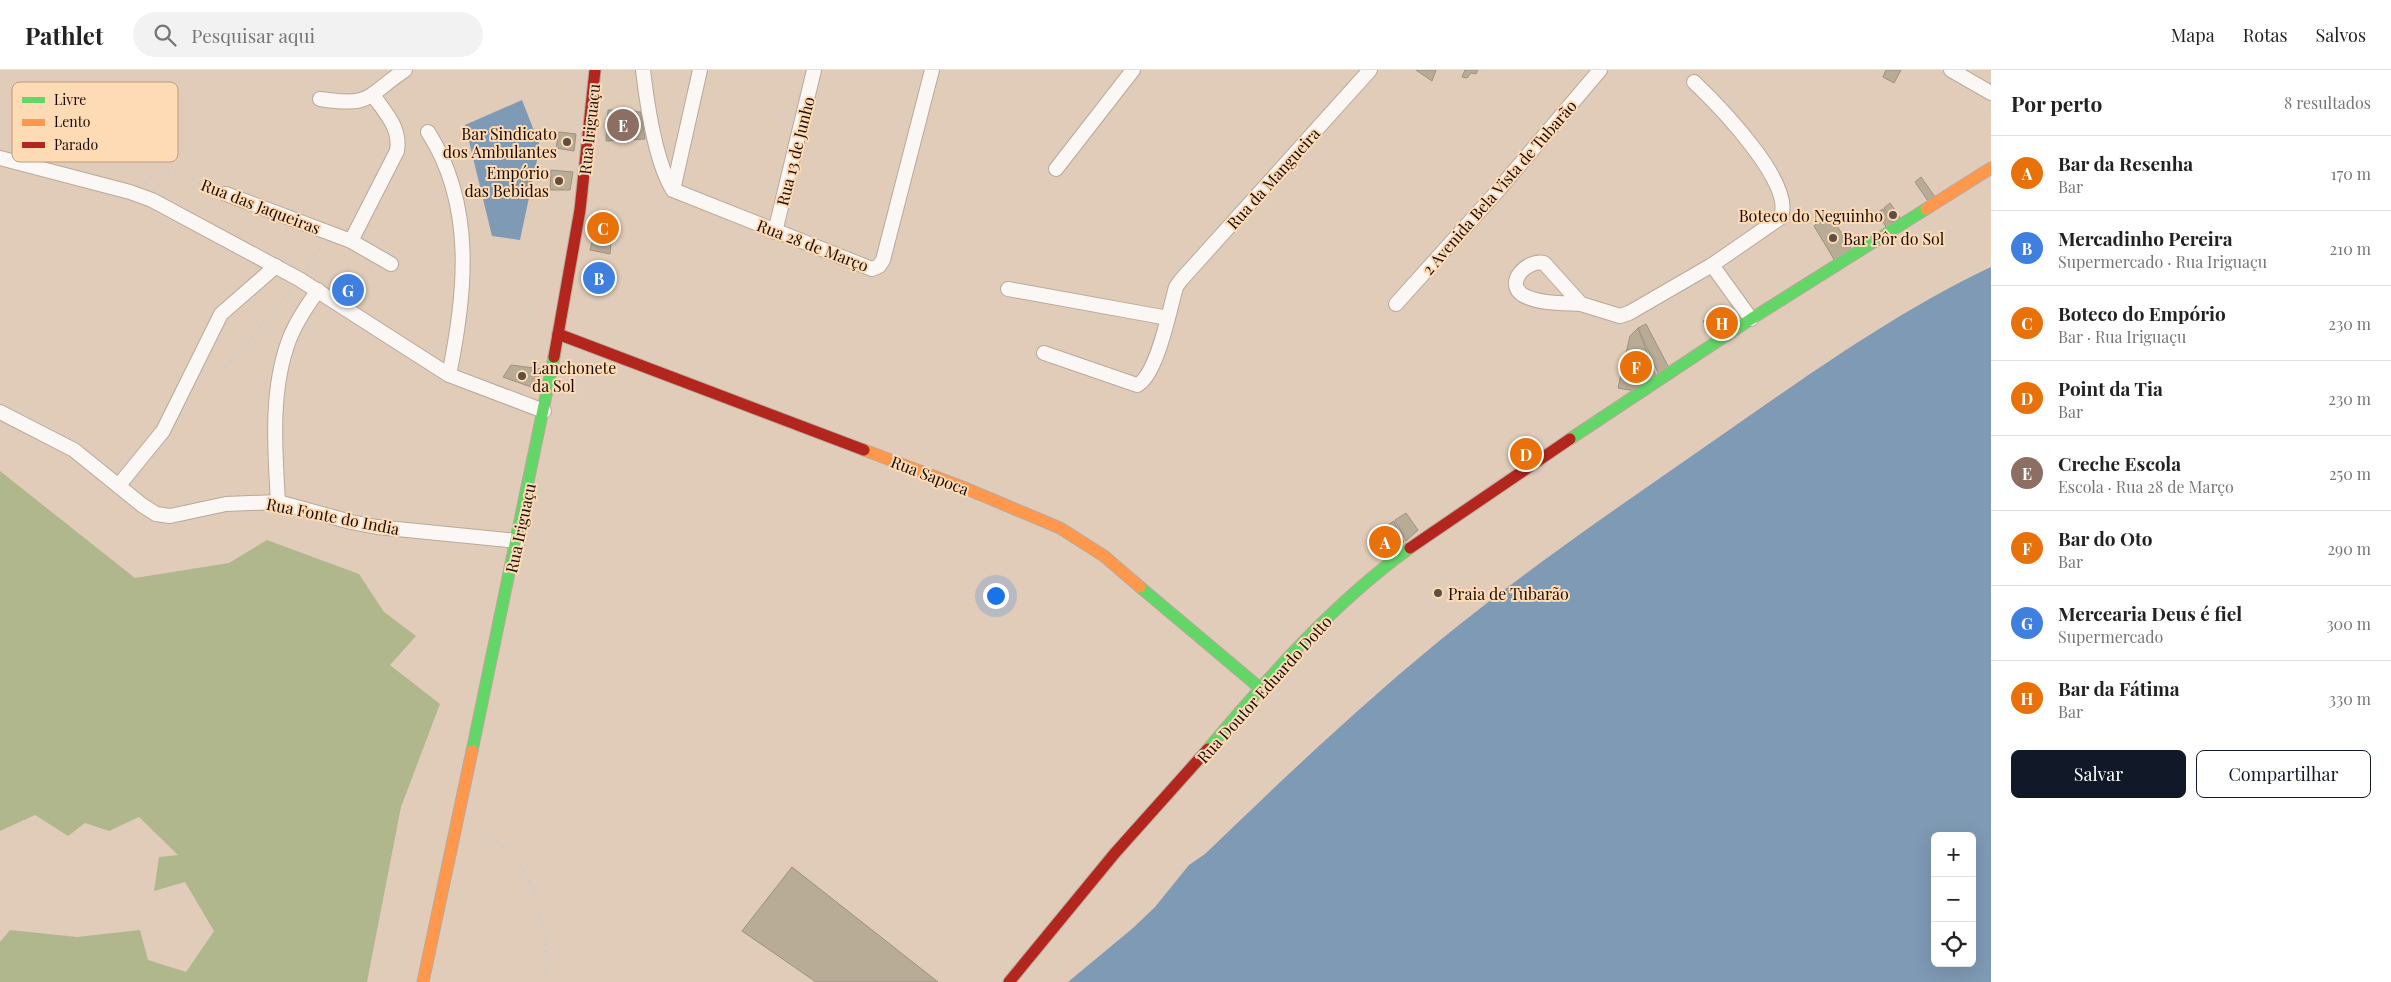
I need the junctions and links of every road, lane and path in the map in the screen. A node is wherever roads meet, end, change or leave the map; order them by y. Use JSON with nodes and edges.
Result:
{"nodes":[{"id":1,"x":405,"y":70,"type":"edge"},
{"id":2,"x":595,"y":70,"type":"edge"},
{"id":3,"x":644,"y":70,"type":"edge"},
{"id":4,"x":700,"y":70,"type":"edge"},
{"id":5,"x":814,"y":70,"type":"edge"},
{"id":6,"x":932,"y":70,"type":"edge"},
{"id":7,"x":1133,"y":70,"type":"edge"},
{"id":8,"x":1370,"y":70,"type":"edge"},
{"id":9,"x":1600,"y":70,"type":"edge"},
{"id":10,"x":1951,"y":70,"type":"edge"},
{"id":11,"x":1694,"y":82,"type":"dead end"},
{"id":12,"x":1991,"y":92,"type":"edge"},
{"id":13,"x":373,"y":95,"type":"junction"},
{"id":14,"x":320,"y":100,"type":"dead end"},
{"id":15,"x":428,"y":132,"type":"dead end"},
{"id":16,"x":15,"y":162,"type":"edge"},
{"id":17,"x":1991,"y":168,"type":"edge"},
{"id":18,"x":1056,"y":169,"type":"dead end"},
{"id":19,"x":673,"y":190,"type":"junction"},
{"id":20,"x":130,"y":192,"type":"junction"},
{"id":21,"x":226,"y":194,"type":"joint"},
{"id":22,"x":775,"y":232,"type":"junction"},
{"id":23,"x":331,"y":233,"type":"junction"},
{"id":24,"x":350,"y":241,"type":"junction"},
{"id":25,"x":391,"y":264,"type":"dead end"},
{"id":26,"x":1712,"y":265,"type":"junction"},
{"id":27,"x":276,"y":266,"type":"junction"},
{"id":28,"x":299,"y":279,"type":"junction"},
{"id":29,"x":1008,"y":289,"type":"dead end"},
{"id":30,"x":318,"y":290,"type":"junction"},
{"id":31,"x":1396,"y":304,"type":"dead end"},
{"id":32,"x":1581,"y":304,"type":"dead end"},
{"id":33,"x":1168,"y":318,"type":"junction"},
{"id":34,"x":1751,"y":319,"type":"junction"},
{"id":35,"x":558,"y":334,"type":"junction"},
{"id":36,"x":1044,"y":353,"type":"dead end"},
{"id":37,"x":222,"y":373,"type":"dead end"},
{"id":38,"x":449,"y":375,"type":"junction"},
{"id":39,"x":544,"y":411,"type":"junction"},
{"id":40,"x":0,"y":412,"type":"edge"},
{"id":41,"x":119,"y":485,"type":"junction"},
{"id":42,"x":278,"y":502,"type":"junction"},
{"id":43,"x":518,"y":541,"type":"junction"},
{"id":44,"x":1260,"y":688,"type":"junction"},
{"id":45,"x":457,"y":825,"type":"junction"},
{"id":46,"x":423,"y":982,"type":"edge"},
{"id":47,"x":544,"y":982,"type":"edge"},
{"id":48,"x":1008,"y":982,"type":"edge"}],
"edges":[{"from":1,"to":13,"type":"street"},
{"from":2,"to":35,"type":"main road","name":"Rua Iriguaçu"},
{"from":3,"to":19,"type":"street"},
{"from":4,"to":19,"type":"street"},
{"from":5,"to":22,"type":"street","name":"Rua 13 de Junho"},
{"from":6,"to":22,"type":"street","name":"Rua 28 de Março"},
{"from":7,"to":18,"type":"street"},
{"from":8,"to":33,"type":"street","name":"Rua da Mangueira"},
{"from":9,"to":31,"type":"street","name":"2 Avenida Bela Vista de Tubarão"},
{"from":10,"to":12,"type":"street"},
{"from":11,"to":26,"type":"street"},
{"from":13,"to":14,"type":"street"},
{"from":13,"to":24,"type":"street"},
{"from":15,"to":38,"type":"street"},
{"from":16,"to":20,"type":"street"},
{"from":17,"to":34,"type":"main road","name":"Rua Doutor Eduardo Dotto"},
{"from":19,"to":22,"type":"street","name":"Rua 28 de Março"},
{"from":20,"to":21,"type":"path","name":"Rua das Jaqueiras"},
{"from":20,"to":27,"type":"street"},
{"from":21,"to":23,"type":"street","name":"Rua das Jaqueiras"},
{"from":23,"to":24,"type":"street","name":"Rua das Jaqueiras"},
{"from":23,"to":28,"type":"path"},
{"from":24,"to":25,"type":"street","name":"Rua das Jaqueiras"},
{"from":26,"to":32,"type":"street"},
{"from":26,"to":34,"type":"street"},
{"from":27,"to":28,"type":"street"},
{"from":27,"to":41,"type":"street"},
{"from":28,"to":30,"type":"street"},
{"from":28,"to":37,"type":"path"},
{"from":29,"to":33,"type":"street"},
{"from":30,"to":38,"type":"street"},
{"from":30,"to":42,"type":"street"},
{"from":33,"to":36,"type":"street"},
{"from":34,"to":44,"type":"main road","name":"Rua Doutor Eduardo Dotto"},
{"from":35,"to":39,"type":"main road","name":"Rua Iriguaçu"},
{"from":35,"to":44,"type":"main road","name":"Rua Sapoca"},
{"from":38,"to":39,"type":"street"},
{"from":39,"to":43,"type":"main road","name":"Rua Iriguaçu"},
{"from":40,"to":41,"type":"street","name":"Rua Fonte do India"},
{"from":41,"to":42,"type":"street","name":"Rua Fonte do India"},
{"from":42,"to":43,"type":"street","name":"Rua Fonte do India"},
{"from":43,"to":45,"type":"main road","name":"Rua Iriguaçu"},
{"from":44,"to":48,"type":"main road","name":"Rua Doutor Eduardo Dotto"},
{"from":45,"to":46,"type":"main road","name":"Rua Iriguaçu"},
{"from":45,"to":47,"type":"path"}]}
